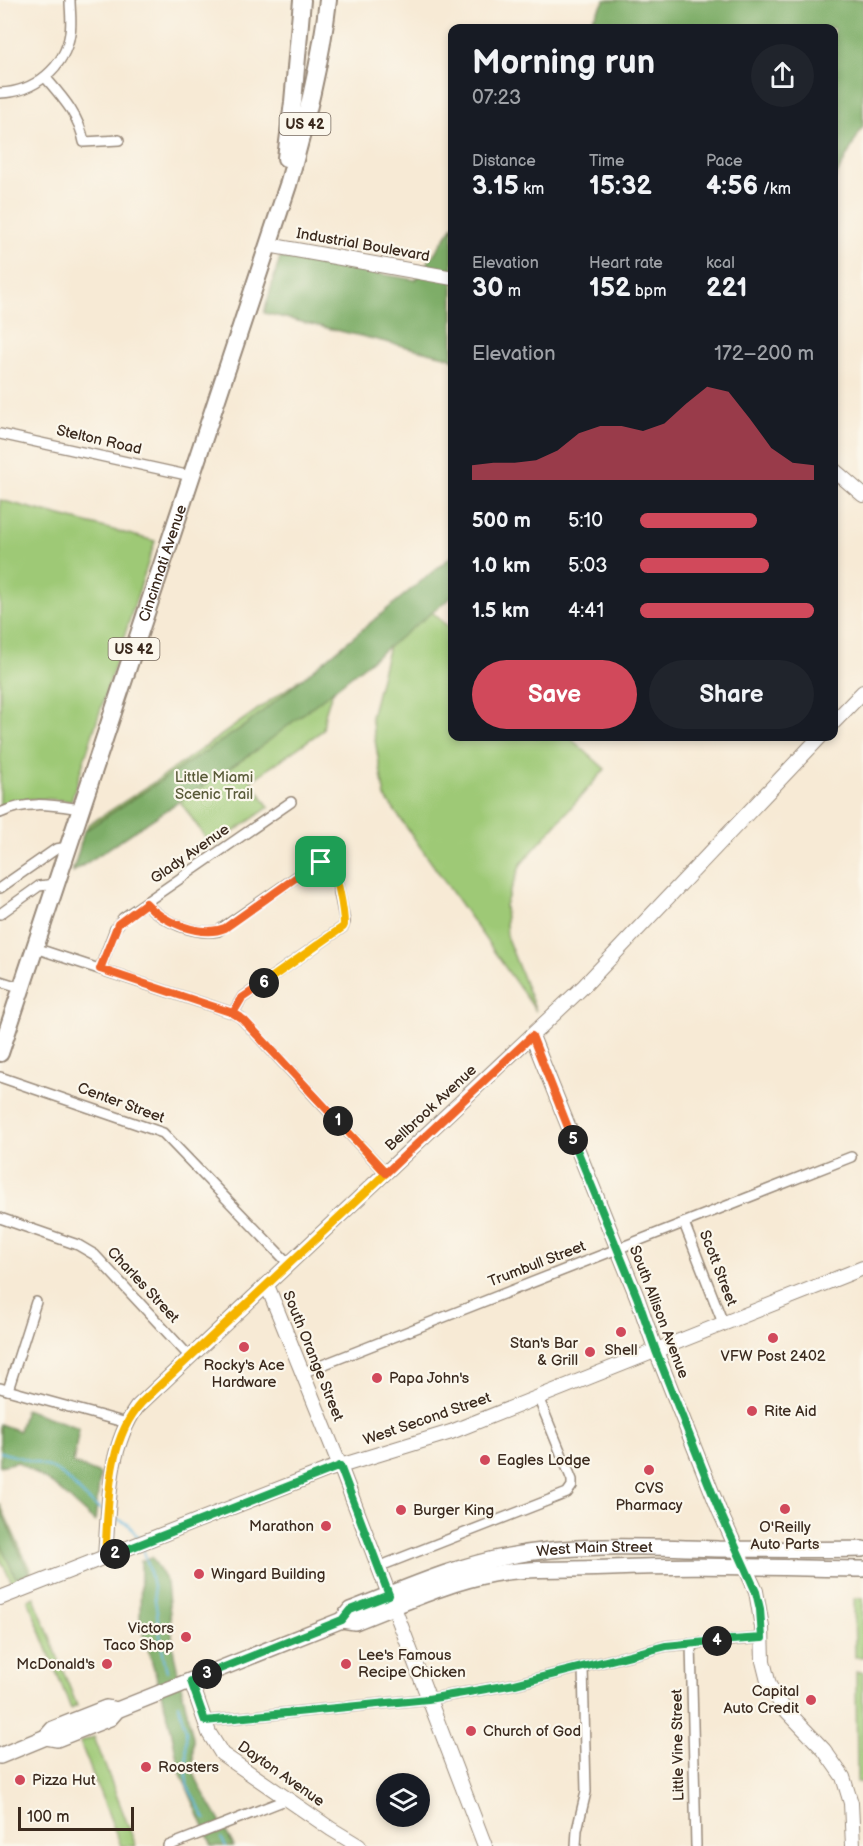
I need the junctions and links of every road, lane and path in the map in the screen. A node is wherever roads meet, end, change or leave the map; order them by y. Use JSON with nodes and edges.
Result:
{"nodes":[{"id":1,"x":70,"y":0,"type":"edge"},
{"id":2,"x":302,"y":0,"type":"edge"},
{"id":3,"x":328,"y":0,"type":"edge"},
{"id":4,"x":45,"y":77,"type":"junction"},
{"id":5,"x":0,"y":93,"type":"edge"},
{"id":6,"x":119,"y":140,"type":"dead end"},
{"id":7,"x":268,"y":244,"type":"junction"},
{"id":8,"x":448,"y":277,"type":"edge"},
{"id":9,"x":0,"y":434,"type":"edge"},
{"id":10,"x":838,"y":473,"type":"edge"},
{"id":11,"x":191,"y":476,"type":"junction"},
{"id":12,"x":863,"y":495,"type":"edge"},
{"id":13,"x":863,"y":692,"type":"edge"},
{"id":14,"x":838,"y":719,"type":"edge"},
{"id":15,"x":816,"y":741,"type":"edge"},
{"id":16,"x":291,"y":802,"type":"dead end"},
{"id":17,"x":81,"y":809,"type":"junction"},
{"id":18,"x":0,"y":813,"type":"edge"},
{"id":19,"x":68,"y":848,"type":"junction"},
{"id":20,"x":56,"y":884,"type":"junction"},
{"id":21,"x":0,"y":888,"type":"edge"},
{"id":22,"x":146,"y":903,"type":"junction"},
{"id":23,"x":0,"y":914,"type":"edge"},
{"id":24,"x":35,"y":948,"type":"junction"},
{"id":25,"x":100,"y":969,"type":"junction"},
{"id":26,"x":0,"y":981,"type":"edge"},
{"id":27,"x":22,"y":988,"type":"junction"},
{"id":28,"x":233,"y":1013,"type":"junction"},
{"id":29,"x":532,"y":1036,"type":"junction"},
{"id":30,"x":0,"y":1053,"type":"edge"},
{"id":31,"x":0,"y":1077,"type":"edge"},
{"id":32,"x":851,"y":1157,"type":"dead end"},
{"id":33,"x":386,"y":1173,"type":"junction"},
{"id":34,"x":0,"y":1218,"type":"edge"},
{"id":35,"x":684,"y":1223,"type":"junction"},
{"id":36,"x":617,"y":1249,"type":"junction"},
{"id":37,"x":289,"y":1264,"type":"junction"},
{"id":38,"x":863,"y":1268,"type":"edge"},
{"id":39,"x":267,"y":1285,"type":"junction"},
{"id":40,"x":36,"y":1302,"type":"dead end"},
{"id":41,"x":723,"y":1323,"type":"junction"},
{"id":42,"x":656,"y":1351,"type":"junction"},
{"id":43,"x":190,"y":1357,"type":"junction"},
{"id":44,"x":302,"y":1373,"type":"junction"},
{"id":45,"x":4,"y":1389,"type":"edge"},
{"id":46,"x":538,"y":1397,"type":"junction"},
{"id":47,"x":127,"y":1423,"type":"junction"},
{"id":48,"x":340,"y":1466,"type":"junction"},
{"id":49,"x":736,"y":1549,"type":"junction"},
{"id":50,"x":863,"y":1549,"type":"edge"},
{"id":51,"x":105,"y":1557,"type":"junction"},
{"id":52,"x":743,"y":1566,"type":"junction"},
{"id":53,"x":378,"y":1567,"type":"junction"},
{"id":54,"x":863,"y":1569,"type":"edge"},
{"id":55,"x":0,"y":1599,"type":"edge"},
{"id":56,"x":391,"y":1601,"type":"junction"},
{"id":57,"x":762,"y":1638,"type":"junction"},
{"id":58,"x":691,"y":1644,"type":"junction"},
{"id":59,"x":583,"y":1667,"type":"junction"},
{"id":60,"x":191,"y":1681,"type":"junction"},
{"id":61,"x":428,"y":1699,"type":"junction"},
{"id":62,"x":205,"y":1721,"type":"junction"},
{"id":63,"x":0,"y":1756,"type":"edge"},
{"id":64,"x":288,"y":1799,"type":"junction"},
{"id":65,"x":340,"y":1841,"type":"edge"},
{"id":66,"x":168,"y":1846,"type":"edge"},
{"id":67,"x":359,"y":1846,"type":"edge"},
{"id":68,"x":485,"y":1846,"type":"edge"},
{"id":69,"x":576,"y":1846,"type":"edge"},
{"id":70,"x":696,"y":1846,"type":"edge"},
{"id":71,"x":854,"y":1846,"type":"edge"}],
"edges":[{"from":1,"to":4,"type":"street"},
{"from":2,"to":7,"type":"highway","name":"Cincinnati Avenue","number":"US 42"},
{"from":3,"to":7,"type":"highway","name":"Cincinnati Avenue","number":"US 42"},
{"from":4,"to":5,"type":"street"},
{"from":4,"to":6,"type":"street"},
{"from":7,"to":8,"type":"street","name":"Industrial Boulevard"},
{"from":7,"to":11,"type":"highway","name":"Cincinnati Avenue","number":"US 42"},
{"from":9,"to":11,"type":"street","name":"Stelton Road"},
{"from":10,"to":12,"type":"street"},
{"from":11,"to":17,"type":"highway","name":"Cincinnati Avenue","number":"US 42"},
{"from":13,"to":14,"type":"street"},
{"from":15,"to":29,"type":"street","name":"Bellbrook Avenue"},
{"from":16,"to":22,"type":"street","name":"Glady Avenue"},
{"from":17,"to":18,"type":"street"},
{"from":17,"to":19,"type":"highway","name":"Cincinnati Avenue","number":"US 42"},
{"from":19,"to":20,"type":"highway","name":"Cincinnati Avenue","number":"US 42"},
{"from":19,"to":21,"type":"street"},
{"from":20,"to":23,"type":"street"},
{"from":20,"to":24,"type":"highway","name":"Cincinnati Avenue","number":"US 42"},
{"from":22,"to":25,"type":"street","name":"Glady Avenue"},
{"from":22,"to":28,"type":"street"},
{"from":24,"to":25,"type":"street"},
{"from":24,"to":27,"type":"highway","name":"Cincinnati Avenue","number":"US 42"},
{"from":25,"to":28,"type":"street"},
{"from":26,"to":27,"type":"street"},
{"from":27,"to":30,"type":"highway","name":"Cincinnati Avenue","number":"US 42"},
{"from":28,"to":33,"type":"street"},
{"from":29,"to":33,"type":"street","name":"Bellbrook Avenue"},
{"from":29,"to":36,"type":"street","name":"South Allison Avenue"},
{"from":31,"to":37,"type":"street","name":"Center Street"},
{"from":32,"to":35,"type":"street","name":"Trumbull Street"},
{"from":33,"to":37,"type":"street","name":"Bellbrook Avenue"},
{"from":34,"to":43,"type":"street","name":"Charles Street"},
{"from":35,"to":36,"type":"street","name":"Trumbull Street"},
{"from":35,"to":41,"type":"street","name":"Scott Street"},
{"from":36,"to":42,"type":"street","name":"South Allison Avenue"},
{"from":36,"to":44,"type":"street","name":"Trumbull Street"},
{"from":37,"to":39,"type":"street","name":"Bellbrook Avenue"},
{"from":38,"to":41,"type":"street","name":"West Second Street"},
{"from":39,"to":43,"type":"street","name":"Bellbrook Avenue"},
{"from":39,"to":44,"type":"street","name":"South Orange Street"},
{"from":40,"to":45,"type":"street"},
{"from":41,"to":42,"type":"street","name":"West Second Street"},
{"from":42,"to":46,"type":"street","name":"West Second Street"},
{"from":42,"to":49,"type":"street","name":"South Allison Avenue"},
{"from":43,"to":47,"type":"street","name":"Bellbrook Avenue"},
{"from":44,"to":48,"type":"street","name":"South Orange Street"},
{"from":45,"to":47,"type":"street"},
{"from":46,"to":48,"type":"street","name":"West Second Street"},
{"from":46,"to":53,"type":"street"},
{"from":47,"to":51,"type":"street","name":"Bellbrook Avenue"},
{"from":48,"to":51,"type":"street","name":"West Second Street"},
{"from":48,"to":53,"type":"street","name":"South Orange Street"},
{"from":49,"to":50,"type":"main road","name":"West Main Street"},
{"from":49,"to":52,"type":"street","name":"South Allison Avenue"},
{"from":49,"to":56,"type":"main road","name":"West Main Street"},
{"from":51,"to":55,"type":"street","name":"West Second Street"},
{"from":52,"to":54,"type":"main road","name":"West Main Street"},
{"from":52,"to":56,"type":"main road","name":"West Main Street"},
{"from":52,"to":57,"type":"street","name":"South Allison Avenue"},
{"from":53,"to":56,"type":"street","name":"South Orange Street"},
{"from":56,"to":60,"type":"main road","name":"West Main Street"},
{"from":56,"to":61,"type":"street","name":"South Orange Street"},
{"from":57,"to":58,"type":"street"},
{"from":57,"to":71,"type":"street","name":"South Allison Avenue"},
{"from":58,"to":59,"type":"street"},
{"from":58,"to":70,"type":"street","name":"Little Vine Street"},
{"from":59,"to":61,"type":"street"},
{"from":59,"to":69,"type":"street"},
{"from":60,"to":62,"type":"street","name":"Dayton Avenue"},
{"from":60,"to":63,"type":"main road","name":"West Main Street"},
{"from":61,"to":62,"type":"street"},
{"from":61,"to":68,"type":"street","name":"South Orange Street"},
{"from":62,"to":64,"type":"street","name":"Dayton Avenue"},
{"from":64,"to":65,"type":"street","name":"Dayton Avenue"},
{"from":64,"to":66,"type":"street"},
{"from":65,"to":67,"type":"street","name":"Dayton Avenue"}]}
